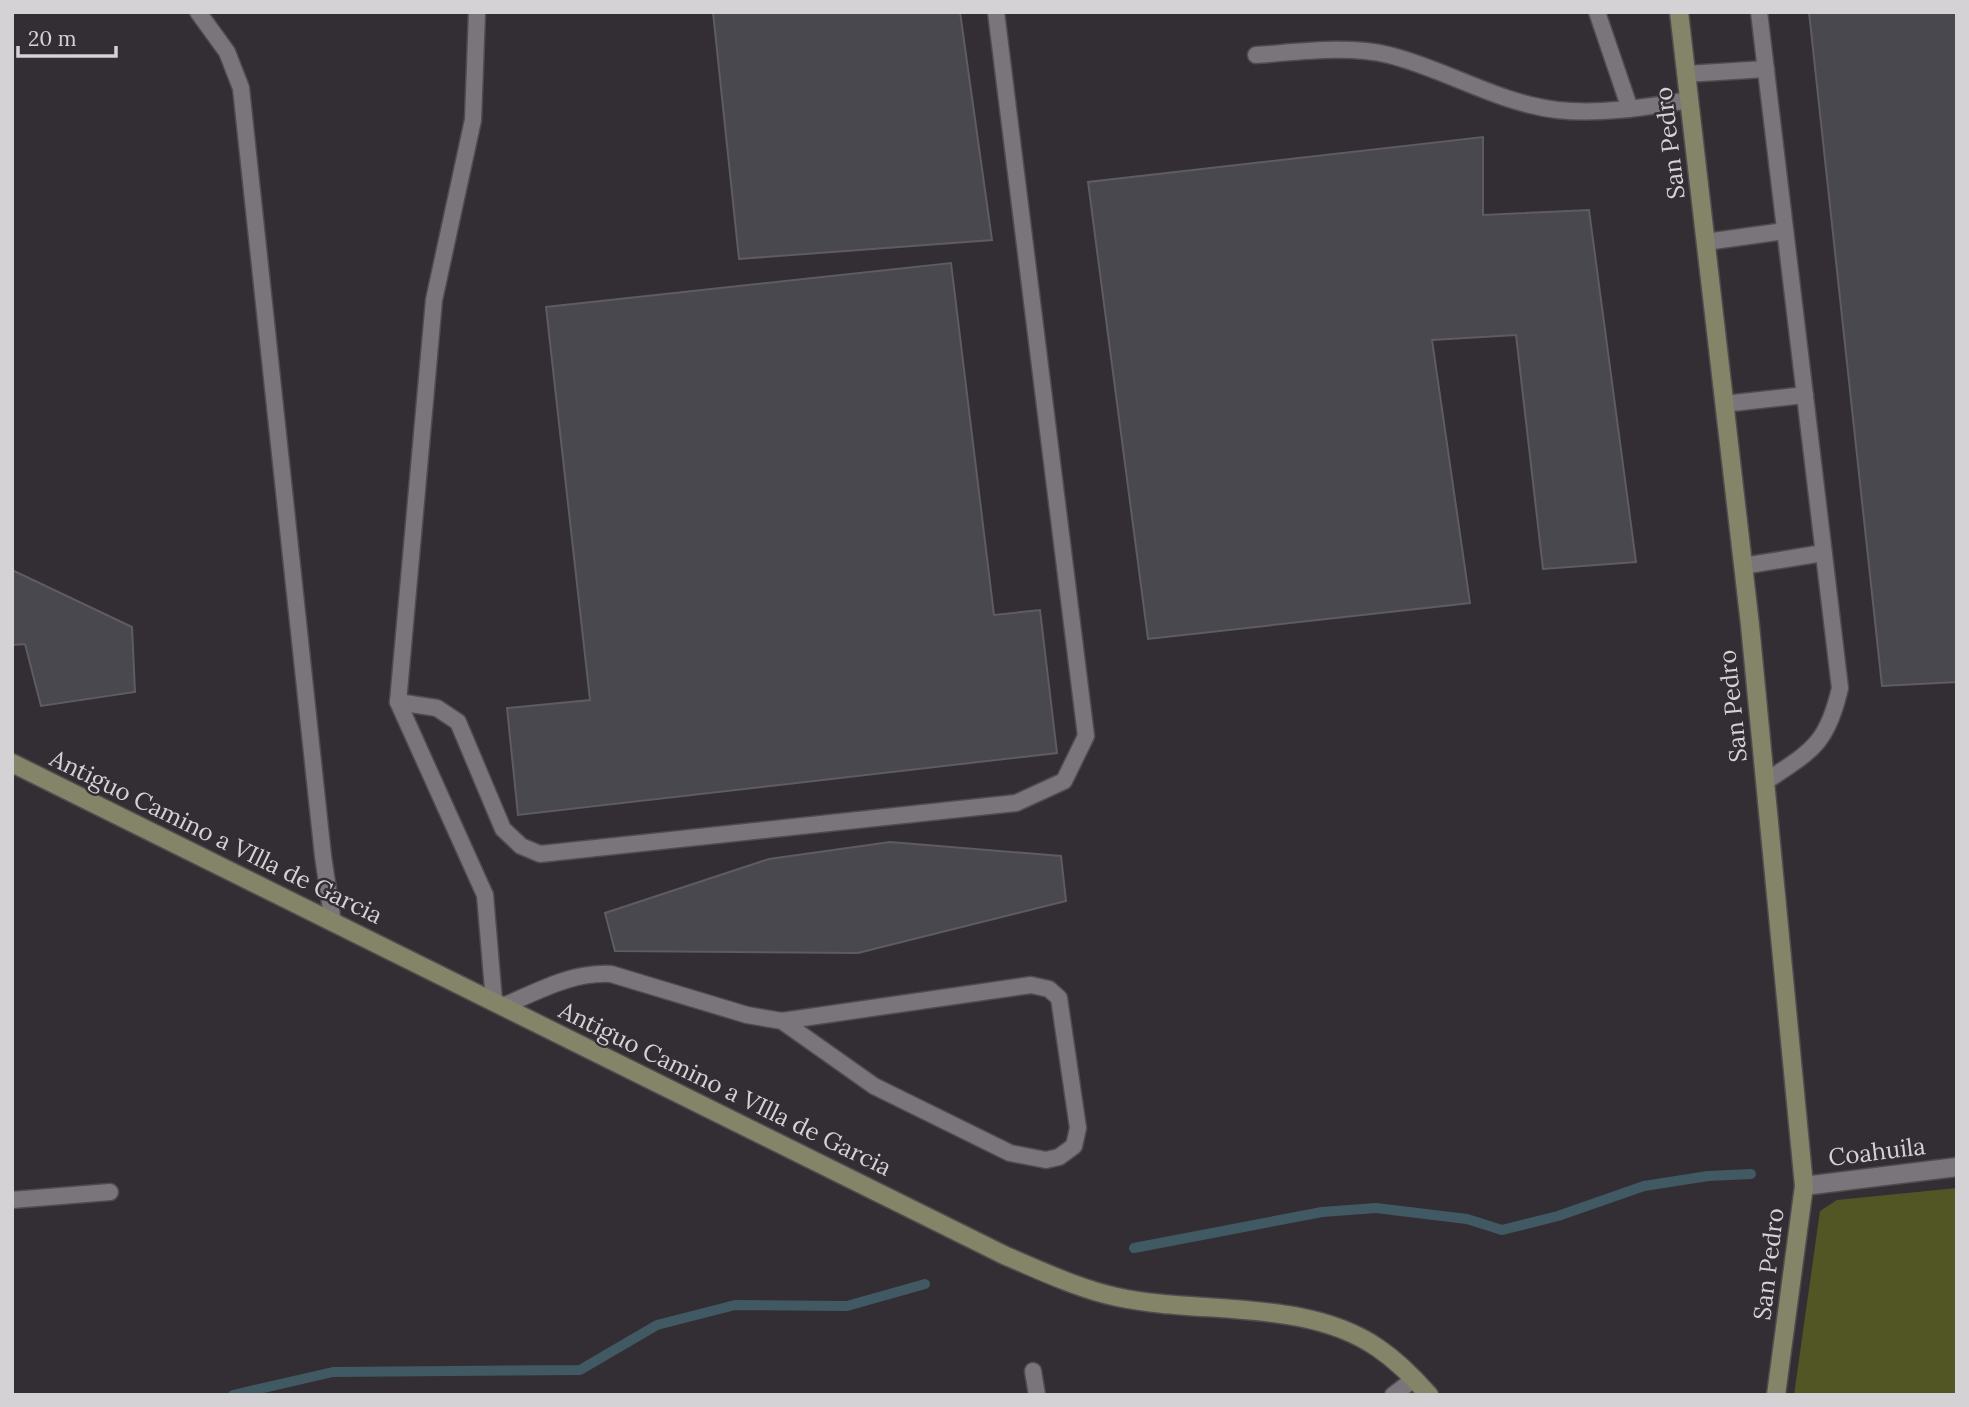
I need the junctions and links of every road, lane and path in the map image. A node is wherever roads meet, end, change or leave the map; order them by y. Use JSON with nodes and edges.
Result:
{"nodes":[{"id":1,"x":198,"y":12,"type":"edge"},
{"id":2,"x":477,"y":12,"type":"edge"},
{"id":3,"x":996,"y":12,"type":"edge"},
{"id":4,"x":1597,"y":12,"type":"edge"},
{"id":5,"x":1679,"y":12,"type":"edge"},
{"id":6,"x":1759,"y":12,"type":"edge"},
{"id":7,"x":1256,"y":55,"type":"dead end"},
{"id":8,"x":1766,"y":69,"type":"junction"},
{"id":9,"x":1686,"y":74,"type":"junction"},
{"id":10,"x":1689,"y":100,"type":"junction"},
{"id":11,"x":1630,"y":109,"type":"junction"},
{"id":12,"x":1785,"y":231,"type":"junction"},
{"id":13,"x":1706,"y":242,"type":"junction"},
{"id":14,"x":1805,"y":395,"type":"junction"},
{"id":15,"x":1724,"y":404,"type":"junction"},
{"id":16,"x":1823,"y":553,"type":"junction"},
{"id":17,"x":1743,"y":566,"type":"junction"},
{"id":18,"x":398,"y":702,"type":"junction"},
{"id":19,"x":12,"y":763,"type":"edge"},
{"id":20,"x":1765,"y":782,"type":"junction"},
{"id":21,"x":333,"y":923,"type":"junction"},
{"id":22,"x":498,"y":1003,"type":"junction"},
{"id":23,"x":782,"y":1021,"type":"junction"},
{"id":24,"x":1957,"y":1167,"type":"edge"},
{"id":25,"x":1804,"y":1186,"type":"junction"},
{"id":26,"x":110,"y":1192,"type":"dead end"},
{"id":27,"x":12,"y":1200,"type":"edge"},
{"id":28,"x":1033,"y":1371,"type":"dead end"},
{"id":29,"x":1415,"y":1379,"type":"junction"},
{"id":30,"x":1037,"y":1395,"type":"edge"},
{"id":31,"x":1393,"y":1395,"type":"edge"},
{"id":32,"x":1429,"y":1395,"type":"edge"},
{"id":33,"x":1776,"y":1395,"type":"edge"}],
"edges":[{"from":1,"to":21,"type":"lane"},
{"from":2,"to":18,"type":"lane"},
{"from":3,"to":18,"type":"lane"},
{"from":4,"to":11,"type":"lane"},
{"from":5,"to":9,"type":"street","name":"San Pedro"},
{"from":6,"to":8,"type":"lane"},
{"from":7,"to":11,"type":"lane"},
{"from":8,"to":9,"type":"lane"},
{"from":8,"to":12,"type":"lane"},
{"from":9,"to":10,"type":"street","name":"San Pedro"},
{"from":10,"to":11,"type":"lane"},
{"from":10,"to":13,"type":"street","name":"San Pedro"},
{"from":12,"to":13,"type":"lane"},
{"from":12,"to":14,"type":"lane"},
{"from":13,"to":15,"type":"street","name":"San Pedro"},
{"from":14,"to":15,"type":"lane"},
{"from":14,"to":16,"type":"lane"},
{"from":15,"to":17,"type":"street","name":"San Pedro"},
{"from":16,"to":17,"type":"lane"},
{"from":16,"to":20,"type":"lane"},
{"from":17,"to":20,"type":"street","name":"San Pedro"},
{"from":18,"to":22,"type":"lane"},
{"from":19,"to":21,"type":"street","name":"Antiguo Camino a VIlla de Garcia"},
{"from":20,"to":25,"type":"street","name":"San Pedro"},
{"from":21,"to":22,"type":"street","name":"Antiguo Camino a VIlla de Garcia"},
{"from":22,"to":23,"type":"lane"},
{"from":22,"to":29,"type":"street","name":"Antiguo Camino a VIlla de Garcia"},
{"from":23,"to":23,"type":"lane"},
{"from":24,"to":25,"type":"street","name":"Coahuila"},
{"from":25,"to":33,"type":"street","name":"San Pedro"},
{"from":26,"to":27,"type":"lane"},
{"from":28,"to":30,"type":"lane"},
{"from":29,"to":31,"type":"lane"},
{"from":29,"to":32,"type":"street","name":"Antiguo Camino a VIlla de Garcia"}]}
